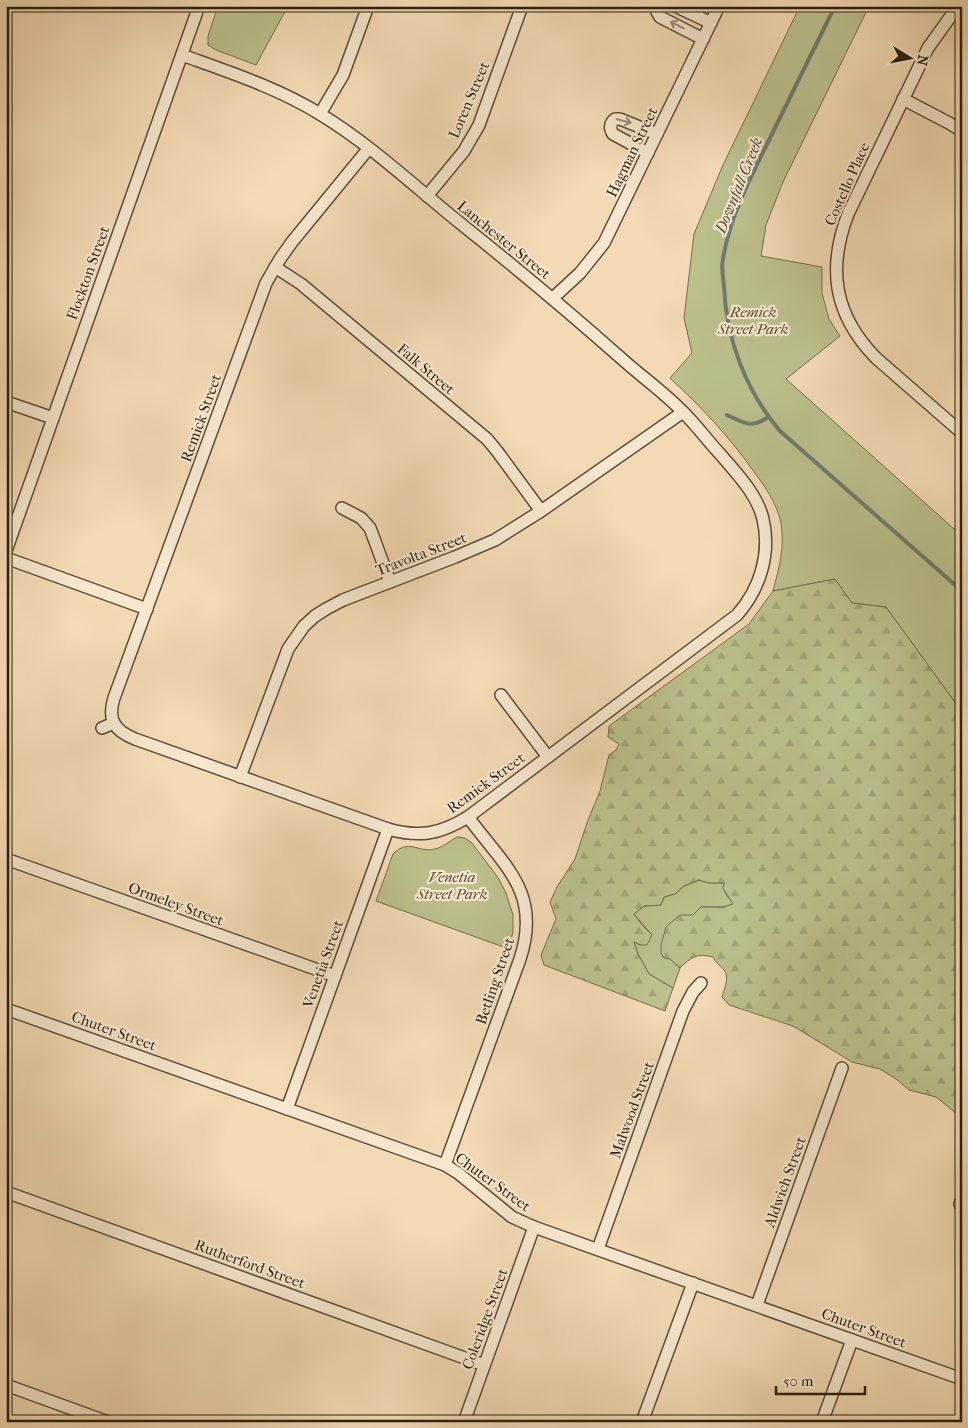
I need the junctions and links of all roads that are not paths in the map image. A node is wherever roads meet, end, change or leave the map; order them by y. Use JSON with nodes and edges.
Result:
{"nodes":[{"id":1,"x":199,"y":6,"type":"edge"},
{"id":2,"x":368,"y":6,"type":"edge"},
{"id":3,"x":522,"y":6,"type":"edge"},
{"id":4,"x":658,"y":6,"type":"edge"},
{"id":5,"x":675,"y":6,"type":"edge"},
{"id":6,"x":720,"y":6,"type":"edge"},
{"id":7,"x":958,"y":6,"type":"edge"},
{"id":8,"x":711,"y":23,"type":"junction"},
{"id":9,"x":703,"y":39,"type":"junction"},
{"id":10,"x":182,"y":55,"type":"junction"},
{"id":11,"x":903,"y":99,"type":"junction"},
{"id":12,"x":320,"y":114,"type":"junction"},
{"id":13,"x":962,"y":131,"type":"edge"},
{"id":14,"x":657,"y":134,"type":"junction"},
{"id":15,"x":369,"y":148,"type":"junction"},
{"id":16,"x":648,"y":153,"type":"junction"},
{"id":17,"x":427,"y":196,"type":"junction"},
{"id":18,"x":275,"y":267,"type":"junction"},
{"id":19,"x":553,"y":298,"type":"junction"},
{"id":20,"x":6,"y":402,"type":"edge"},
{"id":21,"x":683,"y":412,"type":"junction"},
{"id":22,"x":52,"y":418,"type":"junction"},
{"id":23,"x":962,"y":433,"type":"edge"},
{"id":24,"x":342,"y":508,"type":"dead end"},
{"id":25,"x":760,"y":510,"type":"joint"},
{"id":26,"x":541,"y":511,"type":"junction"},
{"id":27,"x":6,"y":550,"type":"edge"},
{"id":28,"x":6,"y":558,"type":"edge"},
{"id":29,"x":390,"y":582,"type":"junction"},
{"id":30,"x":147,"y":609,"type":"junction"},
{"id":31,"x":501,"y":695,"type":"dead end"},
{"id":32,"x":114,"y":723,"type":"junction"},
{"id":33,"x":102,"y":728,"type":"dead end"},
{"id":34,"x":548,"y":757,"type":"junction"},
{"id":35,"x":240,"y":777,"type":"junction"},
{"id":36,"x":468,"y":817,"type":"junction"},
{"id":37,"x":388,"y":828,"type":"junction"},
{"id":38,"x":6,"y":859,"type":"edge"},
{"id":39,"x":335,"y":976,"type":"junction"},
{"id":40,"x":701,"y":983,"type":"dead end"},
{"id":41,"x":6,"y":1009,"type":"edge"},
{"id":42,"x":842,"y":1068,"type":"dead end"},
{"id":43,"x":287,"y":1109,"type":"junction"},
{"id":44,"x":445,"y":1165,"type":"junction"},
{"id":45,"x":6,"y":1192,"type":"edge"},
{"id":46,"x":534,"y":1227,"type":"junction"},
{"id":47,"x":598,"y":1249,"type":"junction"},
{"id":48,"x":692,"y":1283,"type":"junction"},
{"id":49,"x":757,"y":1305,"type":"junction"},
{"id":50,"x":852,"y":1340,"type":"junction"},
{"id":51,"x":484,"y":1365,"type":"junction"},
{"id":52,"x":962,"y":1379,"type":"edge"},
{"id":53,"x":6,"y":1385,"type":"edge"},
{"id":54,"x":108,"y":1422,"type":"edge"},
{"id":55,"x":464,"y":1422,"type":"edge"},
{"id":56,"x":642,"y":1422,"type":"edge"},
{"id":57,"x":822,"y":1422,"type":"edge"}],
"edges":[{"from":1,"to":10,"type":"street","name":"Flockton Street"},
{"from":2,"to":12,"type":"street"},
{"from":3,"to":17,"type":"street","name":"Loren Street"},
{"from":9,"to":4,"type":"street","one_way":true},
{"from":5,"to":8,"type":"street"},
{"from":6,"to":8,"type":"street","name":"Hagman Street"},
{"from":7,"to":11,"type":"street","name":"Costello Place"},
{"from":8,"to":9,"type":"street","name":"Hagman Street"},
{"from":9,"to":14,"type":"street","name":"Hagman Street"},
{"from":10,"to":12,"type":"street","name":"Lanchester Street"},
{"from":10,"to":22,"type":"street","name":"Flockton Street"},
{"from":11,"to":13,"type":"street"},
{"from":11,"to":23,"type":"street","name":"Costello Place"},
{"from":12,"to":15,"type":"street","name":"Lanchester Street"},
{"from":14,"to":16,"type":"street","name":"Hagman Street"},
{"from":16,"to":14,"type":"street","one_way":true},
{"from":15,"to":17,"type":"street","name":"Lanchester Street"},
{"from":15,"to":18,"type":"street","name":"Remick Street"},
{"from":16,"to":19,"type":"street","name":"Hagman Street"},
{"from":17,"to":19,"type":"street","name":"Lanchester Street"},
{"from":18,"to":26,"type":"street","name":"Falk Street"},
{"from":18,"to":30,"type":"street","name":"Remick Street"},
{"from":19,"to":21,"type":"street","name":"Lanchester Street"},
{"from":20,"to":22,"type":"street"},
{"from":21,"to":25,"type":"street","name":"Lanchester Street"},
{"from":21,"to":26,"type":"street","name":"Travolta Street"},
{"from":22,"to":27,"type":"street","name":"Flockton Street"},
{"from":24,"to":29,"type":"street"},
{"from":25,"to":34,"type":"street","name":"Remick Street"},
{"from":26,"to":29,"type":"street","name":"Travolta Street"},
{"from":28,"to":30,"type":"street"},
{"from":29,"to":35,"type":"street","name":"Travolta Street"},
{"from":30,"to":32,"type":"street","name":"Remick Street"},
{"from":31,"to":34,"type":"street"},
{"from":32,"to":33,"type":"street"},
{"from":32,"to":35,"type":"street","name":"Remick Street"},
{"from":34,"to":36,"type":"street","name":"Remick Street"},
{"from":35,"to":37,"type":"street","name":"Remick Street"},
{"from":36,"to":37,"type":"street","name":"Remick Street"},
{"from":36,"to":44,"type":"street","name":"Betling Street"},
{"from":37,"to":39,"type":"street","name":"Venetia Street"},
{"from":38,"to":39,"type":"street","name":"Ormeley Street"},
{"from":39,"to":43,"type":"street","name":"Venetia Street"},
{"from":40,"to":47,"type":"street","name":"Malwood Street"},
{"from":41,"to":43,"type":"street","name":"Chuter Street"},
{"from":42,"to":49,"type":"street","name":"Aldwich Street"},
{"from":43,"to":44,"type":"street","name":"Chuter Street"},
{"from":44,"to":46,"type":"street","name":"Chuter Street"},
{"from":45,"to":51,"type":"street","name":"Rutherford Street"},
{"from":46,"to":47,"type":"street","name":"Chuter Street"},
{"from":46,"to":51,"type":"street","name":"Coleridge Street"},
{"from":47,"to":48,"type":"street","name":"Chuter Street"},
{"from":48,"to":49,"type":"street","name":"Chuter Street"},
{"from":48,"to":56,"type":"street"},
{"from":49,"to":50,"type":"street","name":"Chuter Street"},
{"from":50,"to":52,"type":"street","name":"Chuter Street"},
{"from":50,"to":57,"type":"street"},
{"from":51,"to":55,"type":"street","name":"Coleridge Street"},
{"from":53,"to":54,"type":"street"}]}
